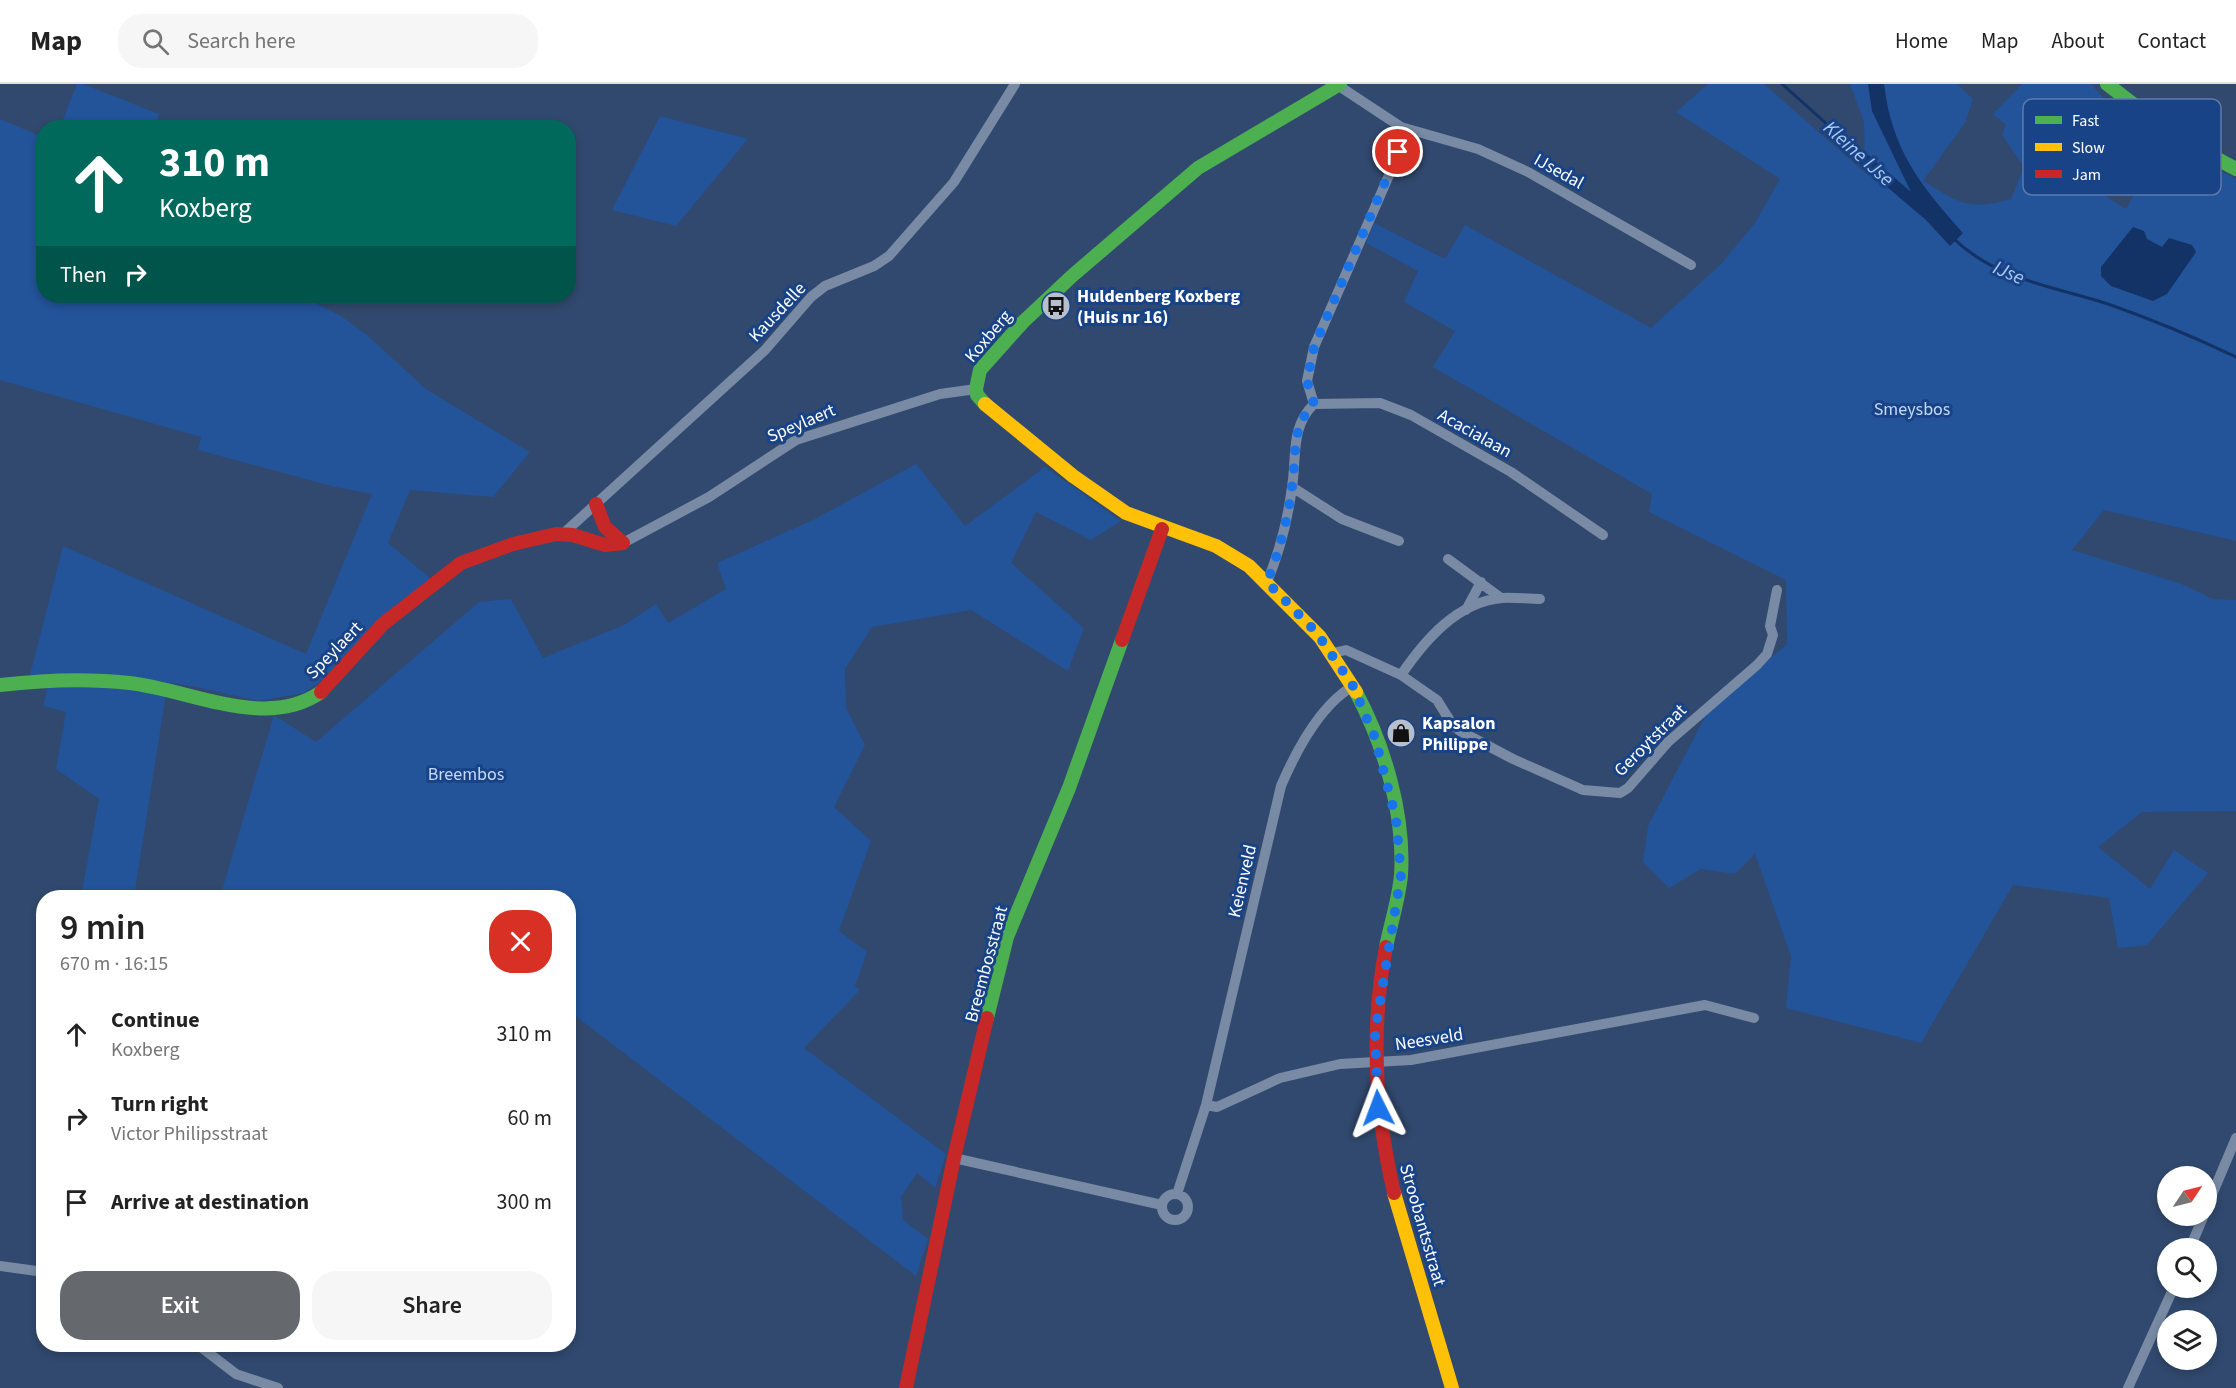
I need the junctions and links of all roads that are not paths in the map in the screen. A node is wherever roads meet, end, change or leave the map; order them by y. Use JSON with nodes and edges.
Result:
{"nodes":[{"id":1,"x":1015,"y":84,"type":"edge"},
{"id":2,"x":2107,"y":84,"type":"edge"},
{"id":3,"x":1339,"y":85,"type":"edge"},
{"id":4,"x":2127,"y":99,"type":"edge"},
{"id":5,"x":1401,"y":127,"type":"junction"},
{"id":6,"x":2221,"y":161,"type":"edge"},
{"id":7,"x":2236,"y":169,"type":"edge"},
{"id":8,"x":1691,"y":265,"type":"dead end"},
{"id":9,"x":976,"y":389,"type":"junction"},
{"id":10,"x":1314,"y":404,"type":"junction"},
{"id":11,"x":1292,"y":487,"type":"junction"},
{"id":12,"x":596,"y":504,"type":"junction"},
{"id":13,"x":1162,"y":530,"type":"junction"},
{"id":14,"x":564,"y":533,"type":"junction"},
{"id":15,"x":1603,"y":536,"type":"dead end"},
{"id":16,"x":1399,"y":541,"type":"dead end"},
{"id":17,"x":623,"y":543,"type":"junction"},
{"id":18,"x":1448,"y":559,"type":"dead end"},
{"id":19,"x":1267,"y":582,"type":"junction"},
{"id":20,"x":1481,"y":582,"type":"junction"},
{"id":21,"x":1777,"y":590,"type":"dead end"},
{"id":22,"x":1501,"y":598,"type":"junction"},
{"id":23,"x":1540,"y":599,"type":"dead end"},
{"id":24,"x":1466,"y":610,"type":"junction"},
{"id":25,"x":1333,"y":653,"type":"junction"},
{"id":26,"x":1401,"y":675,"type":"junction"},
{"id":27,"x":0,"y":685,"type":"edge"},
{"id":28,"x":1353,"y":686,"type":"junction"},
{"id":29,"x":1754,"y":1018,"type":"dead end"},
{"id":30,"x":1375,"y":1063,"type":"junction"},
{"id":31,"x":1206,"y":1105,"type":"junction"},
{"id":32,"x":2236,"y":1137,"type":"edge"},
{"id":33,"x":954,"y":1158,"type":"junction"},
{"id":34,"x":2217,"y":1183,"type":"edge"},
{"id":35,"x":1177,"y":1194,"type":"junction"},
{"id":36,"x":1162,"y":1205,"type":"junction"},
{"id":37,"x":0,"y":1266,"type":"edge"},
{"id":38,"x":36,"y":1271,"type":"edge"},
{"id":39,"x":2169,"y":1298,"type":"edge"},
{"id":40,"x":207,"y":1352,"type":"edge"},
{"id":41,"x":278,"y":1388,"type":"edge"},
{"id":42,"x":906,"y":1388,"type":"edge"},
{"id":43,"x":1452,"y":1388,"type":"edge"},
{"id":44,"x":2128,"y":1388,"type":"edge"}],
"edges":[{"from":1,"to":12,"type":"street","name":"Kausdelle"},
{"from":2,"to":4,"type":"street"},
{"from":3,"to":5,"type":"street","name":"IJsedal"},
{"from":3,"to":9,"type":"street","name":"Koxberg"},
{"from":5,"to":8,"type":"street","name":"IJsedal"},
{"from":5,"to":10,"type":"street"},
{"from":6,"to":7,"type":"street"},
{"from":9,"to":13,"type":"street","name":"Koxberg"},
{"from":9,"to":17,"type":"street","name":"Speylaert"},
{"from":10,"to":11,"type":"street"},
{"from":10,"to":15,"type":"street","name":"Acacialaan"},
{"from":11,"to":16,"type":"street"},
{"from":11,"to":19,"type":"street"},
{"from":12,"to":14,"type":"street","name":"Speylaert"},
{"from":12,"to":17,"type":"street"},
{"from":13,"to":19,"type":"street","name":"Koxberg"},
{"from":13,"to":33,"type":"street","name":"Breembosstraat"},
{"from":14,"to":17,"type":"street","name":"Speylaert"},
{"from":14,"to":27,"type":"street","name":"Speylaert"},
{"from":18,"to":20,"type":"street"},
{"from":19,"to":25,"type":"street","name":"Koxberg"},
{"from":20,"to":22,"type":"street"},
{"from":20,"to":24,"type":"street"},
{"from":21,"to":26,"type":"street","name":"Geroytstraat"},
{"from":22,"to":23,"type":"street"},
{"from":22,"to":24,"type":"street"},
{"from":24,"to":26,"type":"street"},
{"from":25,"to":26,"type":"street","name":"Geroytstraat"},
{"from":25,"to":28,"type":"street","name":"Stroobantsstraat"},
{"from":28,"to":30,"type":"street","name":"Stroobantsstraat"},
{"from":28,"to":31,"type":"street","name":"Keienveld"},
{"from":29,"to":30,"type":"street","name":"Neesveld"},
{"from":30,"to":31,"type":"street","name":"Neesveld"},
{"from":30,"to":43,"type":"street","name":"Stroobantsstraat"},
{"from":31,"to":35,"type":"street"},
{"from":32,"to":34,"type":"street"},
{"from":33,"to":36,"type":"street"},
{"from":33,"to":42,"type":"street","name":"Breembosstraat"},
{"from":35,"to":36,"type":"street"},
{"from":35,"to":36,"type":"street"},
{"from":37,"to":38,"type":"street"},
{"from":39,"to":44,"type":"street"},
{"from":40,"to":41,"type":"street"}]}
